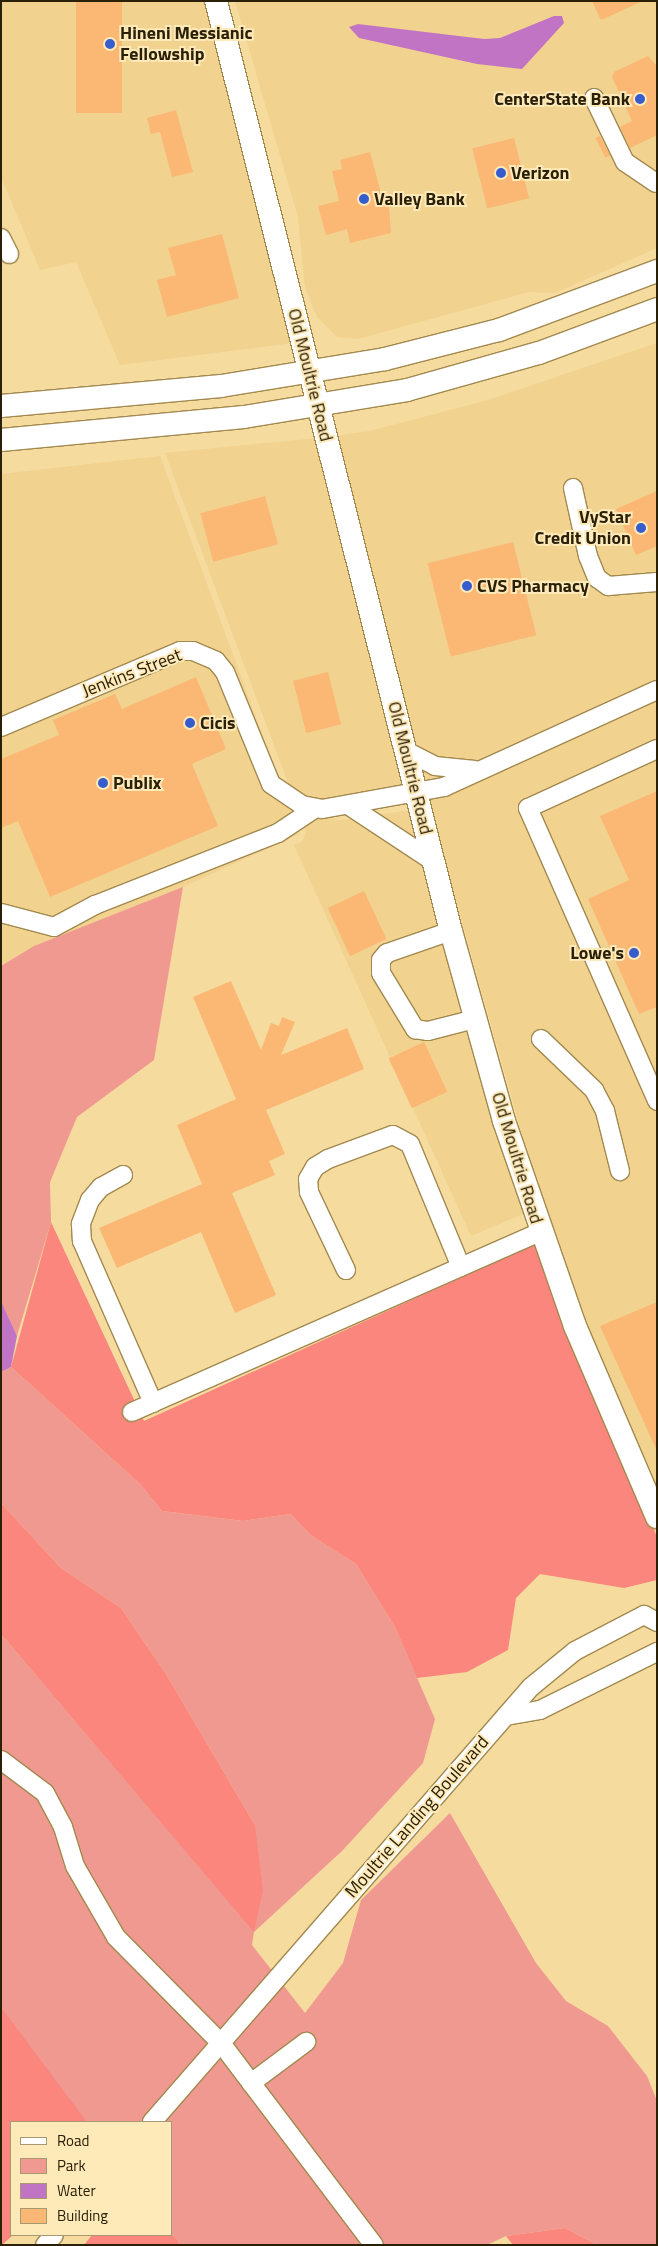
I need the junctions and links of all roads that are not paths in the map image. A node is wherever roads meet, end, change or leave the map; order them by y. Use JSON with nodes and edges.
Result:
{"nodes":[{"id":1,"x":216,"y":1,"type":"edge"},
{"id":2,"x":594,"y":98,"type":"dead end"},
{"id":3,"x":656,"y":183,"type":"edge"},
{"id":4,"x":1,"y":238,"type":"edge"},
{"id":5,"x":9,"y":254,"type":"dead end"},
{"id":6,"x":657,"y":271,"type":"edge"},
{"id":7,"x":657,"y":309,"type":"edge"},
{"id":8,"x":310,"y":374,"type":"junction"},
{"id":9,"x":1,"y":406,"type":"edge"},
{"id":10,"x":318,"y":407,"type":"junction"},
{"id":11,"x":1,"y":440,"type":"edge"},
{"id":12,"x":573,"y":488,"type":"dead end"},
{"id":13,"x":657,"y":582,"type":"edge"},
{"id":14,"x":657,"y":690,"type":"edge"},
{"id":15,"x":1,"y":726,"type":"edge"},
{"id":16,"x":657,"y":749,"type":"edge"},
{"id":17,"x":406,"y":751,"type":"junction"},
{"id":18,"x":480,"y":770,"type":"junction"},
{"id":19,"x":417,"y":792,"type":"junction"},
{"id":20,"x":348,"y":805,"type":"junction"},
{"id":21,"x":314,"y":809,"type":"junction"},
{"id":22,"x":434,"y":862,"type":"junction"},
{"id":23,"x":1,"y":913,"type":"edge"},
{"id":24,"x":450,"y":931,"type":"junction"},
{"id":25,"x":476,"y":1019,"type":"junction"},
{"id":26,"x":541,"y":1039,"type":"dead end"},
{"id":27,"x":657,"y":1101,"type":"edge"},
{"id":28,"x":620,"y":1171,"type":"dead end"},
{"id":29,"x":123,"y":1175,"type":"dead end"},
{"id":30,"x":540,"y":1232,"type":"junction"},
{"id":31,"x":461,"y":1268,"type":"junction"},
{"id":32,"x":346,"y":1270,"type":"dead end"},
{"id":33,"x":152,"y":1403,"type":"junction"},
{"id":34,"x":132,"y":1412,"type":"dead end"},
{"id":35,"x":657,"y":1517,"type":"edge"},
{"id":36,"x":657,"y":1622,"type":"edge"},
{"id":37,"x":657,"y":1652,"type":"edge"},
{"id":38,"x":506,"y":1716,"type":"junction"},
{"id":39,"x":1,"y":1760,"type":"edge"},
{"id":40,"x":221,"y":2042,"type":"junction"},
{"id":41,"x":306,"y":2042,"type":"dead end"},
{"id":42,"x":251,"y":2083,"type":"junction"},
{"id":43,"x":153,"y":2121,"type":"edge"},
{"id":44,"x":374,"y":2245,"type":"edge"}],
"edges":[{"from":1,"to":8,"type":"main road","name":"Old Moultrie Road"},
{"from":2,"to":3,"type":"street"},
{"from":4,"to":5,"type":"street"},
{"from":6,"to":8,"type":"main road"},
{"from":7,"to":10,"type":"main road"},
{"from":8,"to":9,"type":"main road"},
{"from":8,"to":10,"type":"main road","name":"Old Moultrie Road"},
{"from":10,"to":11,"type":"main road"},
{"from":10,"to":17,"type":"main road","name":"Old Moultrie Road"},
{"from":12,"to":13,"type":"street"},
{"from":14,"to":18,"type":"street"},
{"from":15,"to":21,"type":"street","name":"Jenkins Street"},
{"from":16,"to":27,"type":"street"},
{"from":17,"to":18,"type":"street"},
{"from":17,"to":19,"type":"main road","name":"Old Moultrie Road"},
{"from":18,"to":19,"type":"street"},
{"from":19,"to":20,"type":"street"},
{"from":19,"to":22,"type":"main road","name":"Old Moultrie Road"},
{"from":20,"to":21,"type":"street"},
{"from":20,"to":22,"type":"street"},
{"from":21,"to":23,"type":"street"},
{"from":22,"to":24,"type":"main road","name":"Old Moultrie Road"},
{"from":24,"to":25,"type":"main road","name":"Old Moultrie Road"},
{"from":24,"to":25,"type":"street"},
{"from":25,"to":30,"type":"main road","name":"Old Moultrie Road"},
{"from":26,"to":28,"type":"street"},
{"from":29,"to":33,"type":"street"},
{"from":30,"to":31,"type":"street"},
{"from":30,"to":35,"type":"main road","name":"Old Moultrie Road"},
{"from":31,"to":32,"type":"street"},
{"from":31,"to":33,"type":"street"},
{"from":33,"to":34,"type":"street"},
{"from":36,"to":38,"type":"street","name":"Moultrie Landing Boulevard"},
{"from":37,"to":38,"type":"street"},
{"from":38,"to":40,"type":"street","name":"Moultrie Landing Boulevard"},
{"from":39,"to":40,"type":"street"},
{"from":40,"to":42,"type":"street"},
{"from":40,"to":43,"type":"street","name":"Moultrie Landing Boulevard"},
{"from":41,"to":42,"type":"street"},
{"from":42,"to":44,"type":"street"}]}
